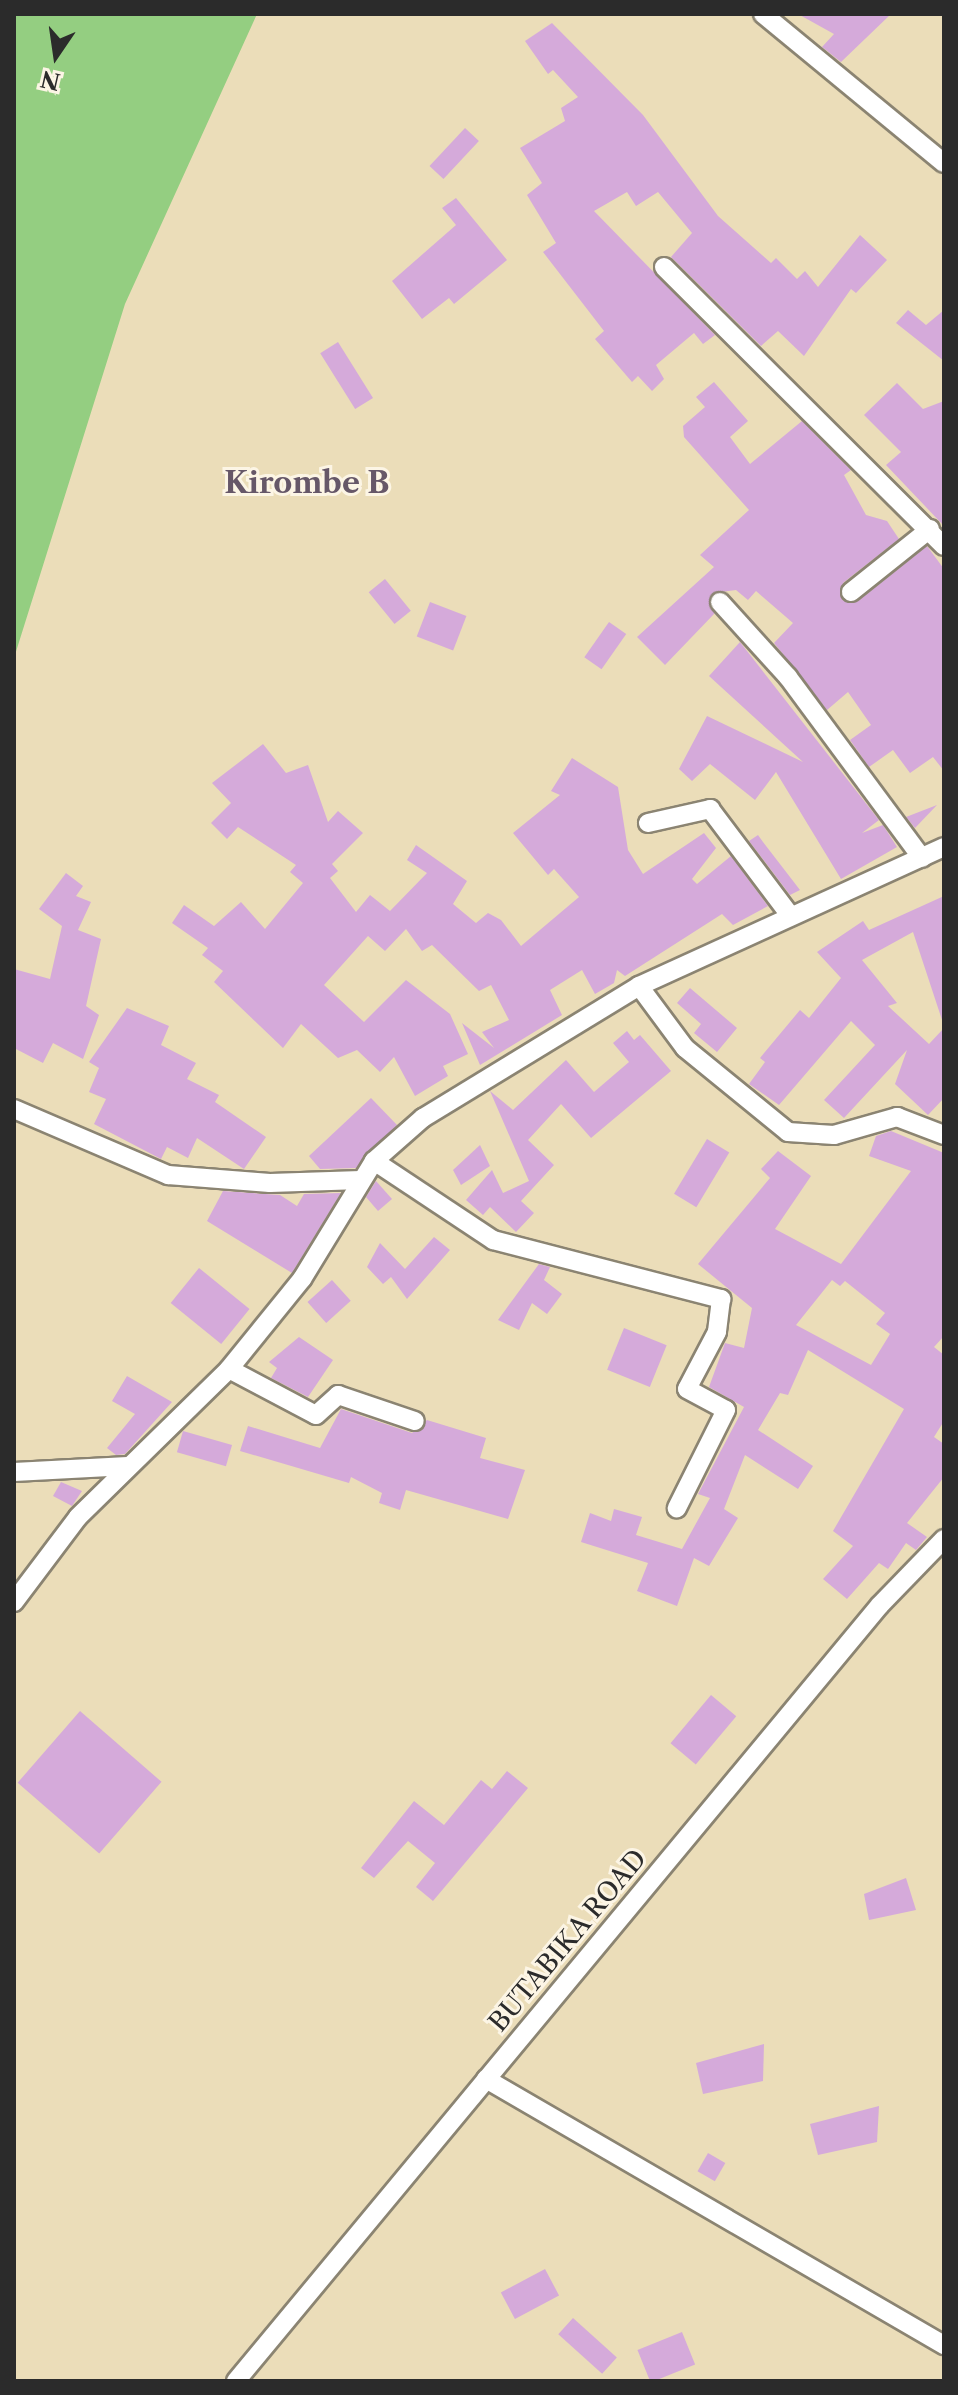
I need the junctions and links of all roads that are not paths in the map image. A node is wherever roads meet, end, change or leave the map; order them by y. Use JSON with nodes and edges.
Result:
{"nodes":[{"id":1,"x":763,"y":14,"type":"edge"},
{"id":2,"x":944,"y":163,"type":"edge"},
{"id":3,"x":664,"y":267,"type":"dead end"},
{"id":4,"x":930,"y":529,"type":"junction"},
{"id":5,"x":944,"y":546,"type":"edge"},
{"id":6,"x":851,"y":592,"type":"dead end"},
{"id":7,"x":720,"y":602,"type":"dead end"},
{"id":8,"x":648,"y":823,"type":"dead end"},
{"id":9,"x":944,"y":847,"type":"edge"},
{"id":10,"x":922,"y":858,"type":"junction"},
{"id":11,"x":790,"y":915,"type":"junction"},
{"id":12,"x":639,"y":986,"type":"junction"},
{"id":13,"x":14,"y":1109,"type":"edge"},
{"id":14,"x":944,"y":1135,"type":"edge"},
{"id":15,"x":374,"y":1161,"type":"junction"},
{"id":16,"x":361,"y":1180,"type":"junction"},
{"id":17,"x":229,"y":1369,"type":"junction"},
{"id":18,"x":415,"y":1421,"type":"dead end"},
{"id":19,"x":128,"y":1466,"type":"junction"},
{"id":20,"x":14,"y":1472,"type":"edge"},
{"id":21,"x":677,"y":1508,"type":"dead end"},
{"id":22,"x":944,"y":1539,"type":"edge"},
{"id":23,"x":14,"y":1602,"type":"edge"},
{"id":24,"x":486,"y":2079,"type":"junction"},
{"id":25,"x":944,"y":2345,"type":"edge"},
{"id":26,"x":236,"y":2381,"type":"edge"}],
"edges":[{"from":1,"to":2,"type":"street"},
{"from":3,"to":4,"type":"street"},
{"from":4,"to":5,"type":"street"},
{"from":4,"to":6,"type":"street"},
{"from":7,"to":10,"type":"street"},
{"from":8,"to":11,"type":"street"},
{"from":9,"to":10,"type":"street"},
{"from":10,"to":11,"type":"street"},
{"from":11,"to":12,"type":"street"},
{"from":12,"to":14,"type":"street"},
{"from":12,"to":15,"type":"street"},
{"from":13,"to":16,"type":"street"},
{"from":15,"to":16,"type":"street"},
{"from":15,"to":21,"type":"street"},
{"from":16,"to":17,"type":"street"},
{"from":17,"to":18,"type":"street"},
{"from":17,"to":19,"type":"street"},
{"from":19,"to":20,"type":"street"},
{"from":19,"to":23,"type":"street"},
{"from":22,"to":24,"type":"street","name":"BUTABIKA ROAD"},
{"from":24,"to":25,"type":"street"},
{"from":24,"to":26,"type":"street","name":"BUTABIKA ROAD"}]}
